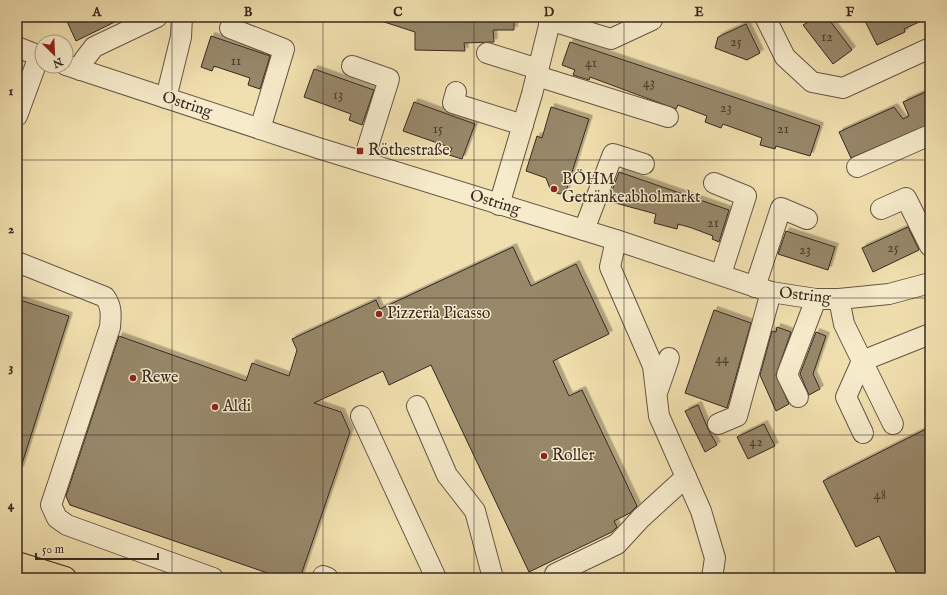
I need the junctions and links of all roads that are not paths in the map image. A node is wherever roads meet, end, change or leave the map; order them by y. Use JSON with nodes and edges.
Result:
{"nodes":[{"id":1,"x":157,"y":17,"type":"edge"},
{"id":2,"x":182,"y":17,"type":"edge"},
{"id":3,"x":765,"y":17,"type":"edge"},
{"id":4,"x":549,"y":19,"type":"edge"},
{"id":5,"x":652,"y":20,"type":"dead end"},
{"id":6,"x":230,"y":28,"type":"dead end"},
{"id":7,"x":17,"y":47,"type":"edge"},
{"id":8,"x":930,"y":48,"type":"edge"},
{"id":9,"x":487,"y":53,"type":"dead end"},
{"id":10,"x":34,"y":54,"type":"edge"},
{"id":11,"x":74,"y":66,"type":"edge"},
{"id":12,"x":352,"y":66,"type":"dead end"},
{"id":13,"x":74,"y":67,"type":"edge"},
{"id":14,"x":34,"y":72,"type":"edge"},
{"id":15,"x":537,"y":73,"type":"junction"},
{"id":16,"x":456,"y":92,"type":"dead end"},
{"id":17,"x":166,"y":98,"type":"junction"},
{"id":18,"x":17,"y":116,"type":"edge"},
{"id":19,"x":668,"y":117,"type":"dead end"},
{"id":20,"x":523,"y":126,"type":"junction"},
{"id":21,"x":260,"y":129,"type":"junction"},
{"id":22,"x":930,"y":135,"type":"edge"},
{"id":23,"x":363,"y":162,"type":"junction"},
{"id":24,"x":644,"y":164,"type":"dead end"},
{"id":25,"x":857,"y":168,"type":"dead end"},
{"id":26,"x":714,"y":183,"type":"dead end"},
{"id":27,"x":499,"y":205,"type":"junction"},
{"id":28,"x":881,"y":209,"type":"dead end"},
{"id":29,"x":807,"y":219,"type":"dead end"},
{"id":30,"x":584,"y":230,"type":"junction"},
{"id":31,"x":616,"y":240,"type":"junction"},
{"id":32,"x":930,"y":246,"type":"edge"},
{"id":33,"x":17,"y":262,"type":"edge"},
{"id":34,"x":721,"y":274,"type":"junction"},
{"id":35,"x":763,"y":289,"type":"junction"},
{"id":36,"x":928,"y":289,"type":"edge"},
{"id":37,"x":816,"y":299,"type":"junction"},
{"id":38,"x":839,"y":299,"type":"junction"},
{"id":39,"x":930,"y":334,"type":"edge"},
{"id":40,"x":669,"y":358,"type":"dead end"},
{"id":41,"x":862,"y":361,"type":"junction"},
{"id":42,"x":656,"y":396,"type":"junction"},
{"id":43,"x":798,"y":397,"type":"dead end"},
{"id":44,"x":417,"y":406,"type":"dead end"},
{"id":45,"x":361,"y":416,"type":"dead end"},
{"id":46,"x":718,"y":424,"type":"dead end"},
{"id":47,"x":893,"y":424,"type":"dead end"},
{"id":48,"x":863,"y":433,"type":"dead end"},
{"id":49,"x":686,"y":477,"type":"junction"},
{"id":50,"x":17,"y":563,"type":"edge"},
{"id":51,"x":555,"y":574,"type":"dead end"},
{"id":52,"x":65,"y":578,"type":"edge"},
{"id":53,"x":213,"y":578,"type":"edge"},
{"id":54,"x":436,"y":578,"type":"edge"},
{"id":55,"x":493,"y":578,"type":"edge"},
{"id":56,"x":712,"y":578,"type":"edge"}],
"edges":[{"from":1,"to":11,"type":"street"},
{"from":2,"to":17,"type":"street"},
{"from":3,"to":8,"type":"street"},
{"from":4,"to":5,"type":"street"},
{"from":4,"to":15,"type":"street"},
{"from":6,"to":21,"type":"street"},
{"from":7,"to":10,"type":"street"},
{"from":9,"to":15,"type":"street"},
{"from":12,"to":23,"type":"street"},
{"from":13,"to":17,"type":"street","name":"Ostring"},
{"from":14,"to":18,"type":"street"},
{"from":15,"to":19,"type":"street"},
{"from":15,"to":20,"type":"street"},
{"from":16,"to":20,"type":"street"},
{"from":17,"to":21,"type":"street","name":"Ostring"},
{"from":20,"to":27,"type":"street"},
{"from":21,"to":23,"type":"street","name":"Ostring"},
{"from":22,"to":25,"type":"street"},
{"from":23,"to":27,"type":"street","name":"Ostring"},
{"from":24,"to":30,"type":"street"},
{"from":26,"to":34,"type":"street"},
{"from":27,"to":30,"type":"street","name":"Ostring"},
{"from":28,"to":32,"type":"street"},
{"from":29,"to":35,"type":"street"},
{"from":30,"to":31,"type":"street","name":"Ostring"},
{"from":31,"to":34,"type":"street","name":"Ostring"},
{"from":31,"to":42,"type":"street"},
{"from":33,"to":53,"type":"street"},
{"from":34,"to":35,"type":"street","name":"Ostring"},
{"from":35,"to":37,"type":"street","name":"Ostring"},
{"from":35,"to":46,"type":"street"},
{"from":36,"to":38,"type":"street","name":"Ostring"},
{"from":37,"to":38,"type":"street","name":"Ostring"},
{"from":37,"to":43,"type":"street"},
{"from":38,"to":41,"type":"street"},
{"from":39,"to":41,"type":"street"},
{"from":40,"to":42,"type":"street"},
{"from":41,"to":47,"type":"street"},
{"from":41,"to":48,"type":"street"},
{"from":42,"to":49,"type":"street"},
{"from":44,"to":55,"type":"street"},
{"from":45,"to":54,"type":"street"},
{"from":49,"to":51,"type":"street"},
{"from":49,"to":56,"type":"street"},
{"from":50,"to":52,"type":"main road"}]}
